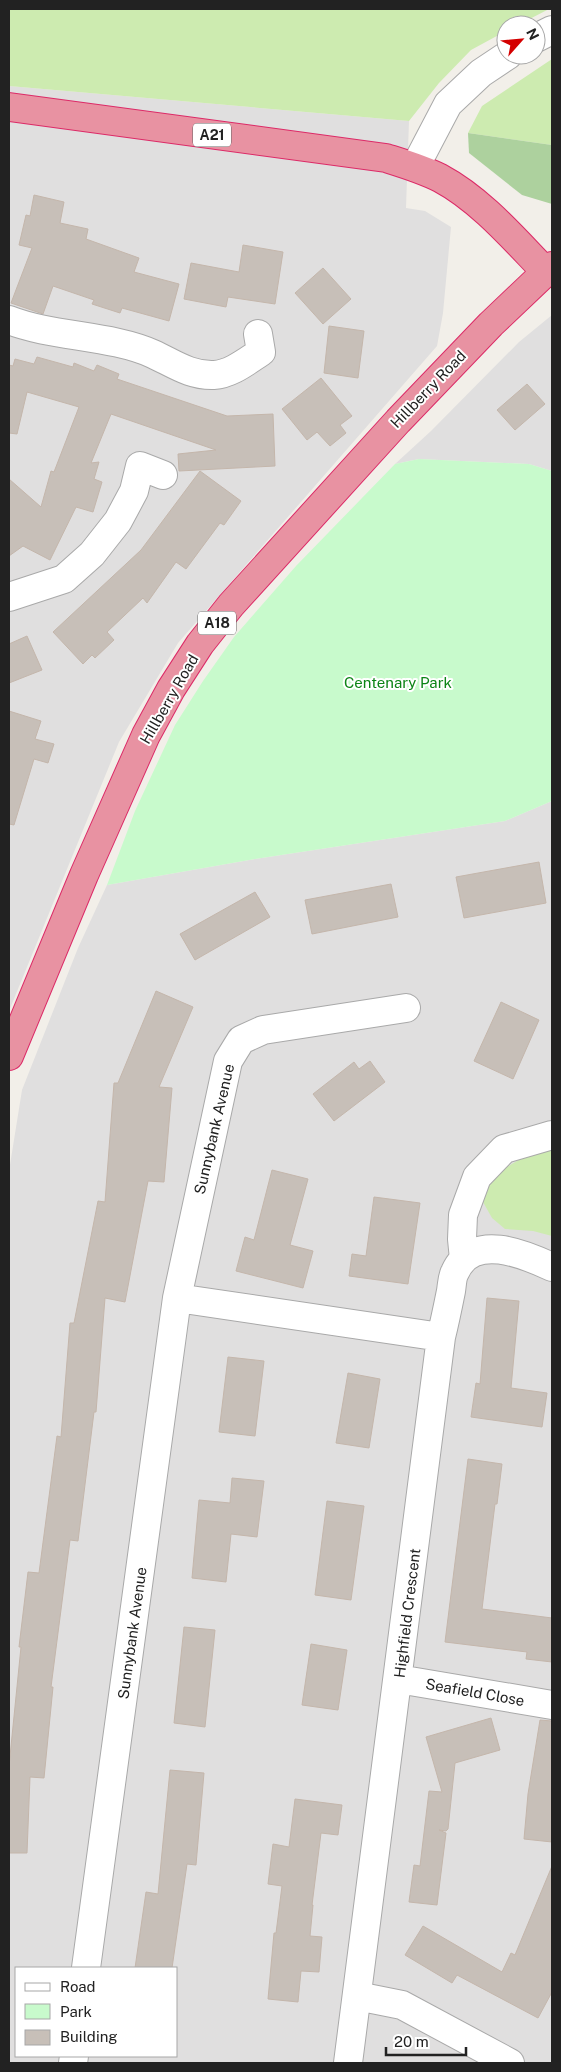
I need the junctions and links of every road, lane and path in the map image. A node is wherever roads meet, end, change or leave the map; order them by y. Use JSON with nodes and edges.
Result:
{"nodes":[{"id":1,"x":496,"y":63,"type":"edge"},
{"id":2,"x":9,"y":107,"type":"edge"},
{"id":3,"x":415,"y":167,"type":"junction"},
{"id":4,"x":549,"y":269,"type":"edge"},
{"id":5,"x":9,"y":320,"type":"edge"},
{"id":6,"x":263,"y":352,"type":"dead end"},
{"id":7,"x":143,"y":466,"type":"dead end"},
{"id":8,"x":9,"y":597,"type":"edge"},
{"id":9,"x":406,"y":1008,"type":"dead end"},
{"id":10,"x":9,"y":1056,"type":"edge"},
{"id":11,"x":552,"y":1135,"type":"edge"},
{"id":12,"x":464,"y":1259,"type":"junction"},
{"id":13,"x":552,"y":1267,"type":"edge"},
{"id":14,"x":177,"y":1298,"type":"junction"},
{"id":15,"x":441,"y":1337,"type":"junction"},
{"id":16,"x":398,"y":1679,"type":"junction"},
{"id":17,"x":552,"y":1705,"type":"edge"},
{"id":18,"x":86,"y":1967,"type":"edge"},
{"id":19,"x":357,"y":1996,"type":"junction"},
{"id":20,"x":348,"y":2063,"type":"edge"},
{"id":21,"x":510,"y":2063,"type":"edge"}],
"edges":[{"from":1,"to":3,"type":"street"},
{"from":2,"to":3,"type":"highway","number":"A21"},
{"from":3,"to":4,"type":"highway","number":"A21"},
{"from":4,"to":10,"type":"highway","name":"Hillberry Road","number":"A18"},
{"from":5,"to":6,"type":"street"},
{"from":7,"to":8,"type":"street"},
{"from":9,"to":14,"type":"street","name":"Sunnybank Avenue"},
{"from":11,"to":12,"type":"street"},
{"from":12,"to":13,"type":"street"},
{"from":12,"to":15,"type":"street","name":"Highfield Crescent"},
{"from":14,"to":15,"type":"street"},
{"from":14,"to":18,"type":"street","name":"Sunnybank Avenue"},
{"from":15,"to":16,"type":"street","name":"Highfield Crescent"},
{"from":16,"to":17,"type":"street","name":"Seafield Close"},
{"from":16,"to":19,"type":"street","name":"Highfield Crescent"},
{"from":19,"to":20,"type":"street","name":"Highfield Crescent"},
{"from":19,"to":21,"type":"street"}]}
